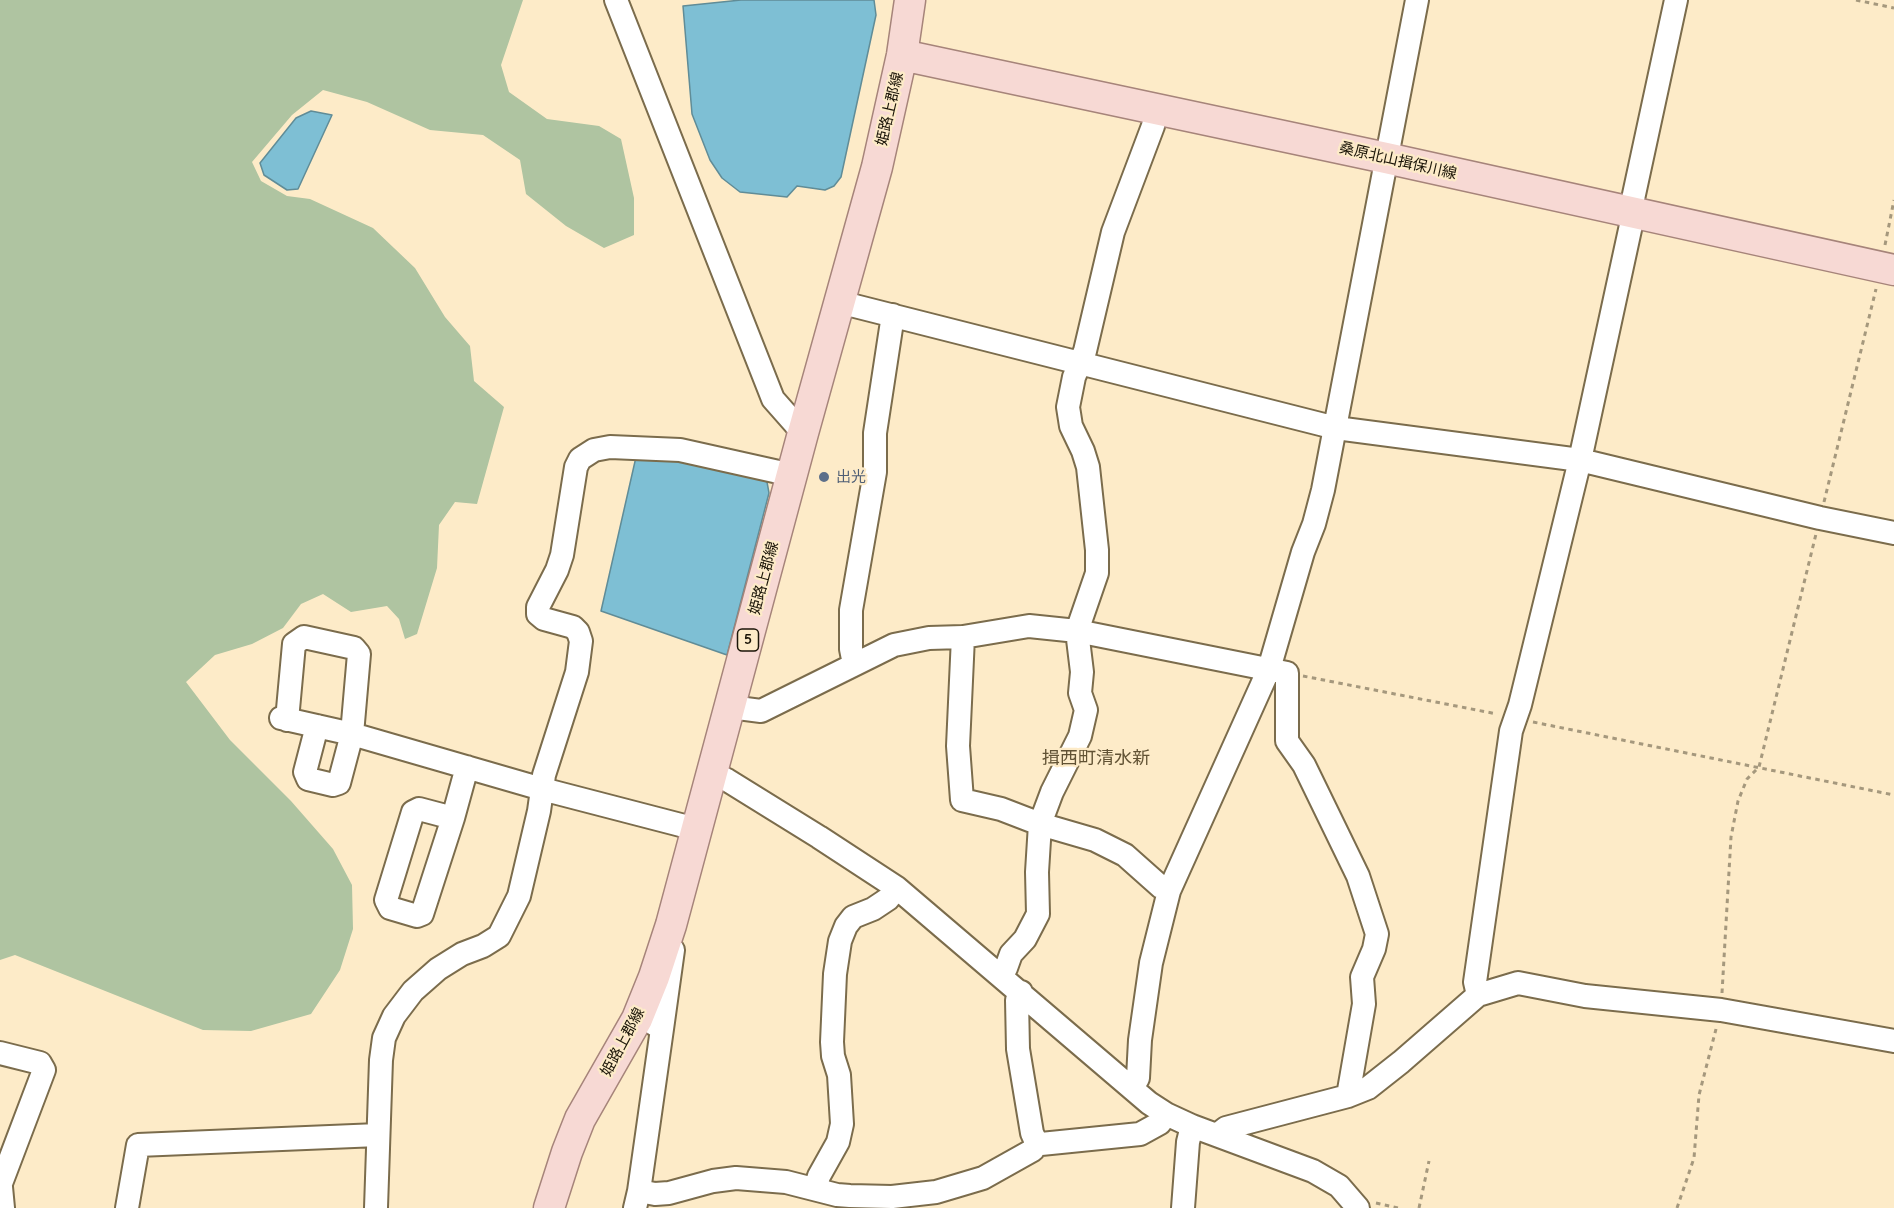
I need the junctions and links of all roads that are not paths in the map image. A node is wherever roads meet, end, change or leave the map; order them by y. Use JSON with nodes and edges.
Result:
{"nodes":[{"id":1,"x":616,"y":0,"type":"edge"},
{"id":2,"x":910,"y":0,"type":"edge"},
{"id":3,"x":1417,"y":0,"type":"edge"},
{"id":4,"x":1676,"y":0,"type":"edge"},
{"id":5,"x":902,"y":55,"type":"junction"},
{"id":6,"x":1157,"y":109,"type":"junction"},
{"id":7,"x":1386,"y":158,"type":"junction"},
{"id":8,"x":1630,"y":213,"type":"junction"},
{"id":9,"x":1888,"y":269,"type":"edge"},
{"id":10,"x":839,"y":302,"type":"junction"},
{"id":11,"x":893,"y":315,"type":"junction"},
{"id":12,"x":1080,"y":363,"type":"junction"},
{"id":13,"x":1336,"y":428,"type":"junction"},
{"id":14,"x":803,"y":433,"type":"junction"},
{"id":15,"x":1580,"y":460,"type":"junction"},
{"id":16,"x":792,"y":475,"type":"junction"},
{"id":17,"x":1894,"y":532,"type":"edge"},
{"id":18,"x":1077,"y":632,"type":"junction"},
{"id":19,"x":963,"y":637,"type":"junction"},
{"id":20,"x":854,"y":664,"type":"junction"},
{"id":21,"x":1278,"y":671,"type":"junction"},
{"id":22,"x":730,"y":706,"type":"junction"},
{"id":23,"x":317,"y":726,"type":"junction"},
{"id":24,"x":352,"y":734,"type":"junction"},
{"id":25,"x":466,"y":767,"type":"junction"},
{"id":26,"x":712,"y":773,"type":"junction"},
{"id":27,"x":542,"y":789,"type":"junction"},
{"id":28,"x":453,"y":818,"type":"dead end"},
{"id":29,"x":1040,"y":824,"type":"junction"},
{"id":30,"x":696,"y":829,"type":"junction"},
{"id":31,"x":897,"y":888,"type":"junction"},
{"id":32,"x":1169,"y":891,"type":"junction"},
{"id":33,"x":1000,"y":975,"type":"junction"},
{"id":34,"x":1021,"y":992,"type":"junction"},
{"id":35,"x":1478,"y":995,"type":"junction"},
{"id":36,"x":649,"y":1024,"type":"junction"},
{"id":37,"x":1894,"y":1041,"type":"edge"},
{"id":38,"x":0,"y":1053,"type":"edge"},
{"id":39,"x":1132,"y":1088,"type":"junction"},
{"id":40,"x":1348,"y":1096,"type":"junction"},
{"id":41,"x":1166,"y":1114,"type":"junction"},
{"id":42,"x":1192,"y":1126,"type":"junction"},
{"id":43,"x":378,"y":1135,"type":"junction"},
{"id":44,"x":1217,"y":1135,"type":"junction"},
{"id":45,"x":1036,"y":1142,"type":"junction"},
{"id":46,"x":0,"y":1187,"type":"edge"},
{"id":47,"x":818,"y":1196,"type":"edge"},
{"id":48,"x":637,"y":1200,"type":"edge"},
{"id":49,"x":3,"y":1208,"type":"edge"},
{"id":50,"x":127,"y":1208,"type":"edge"},
{"id":51,"x":376,"y":1208,"type":"edge"},
{"id":52,"x":549,"y":1208,"type":"edge"},
{"id":53,"x":1183,"y":1208,"type":"edge"},
{"id":54,"x":1358,"y":1208,"type":"edge"}],
"edges":[{"from":1,"to":14,"type":"street"},
{"from":2,"to":5,"type":"main road","name":"姫路上郡線","number":"5"},
{"from":3,"to":7,"type":"street"},
{"from":4,"to":8,"type":"street"},
{"from":5,"to":6,"type":"main road","name":"桑原北山揖保川線"},
{"from":5,"to":10,"type":"main road","name":"姫路上郡線","number":"5"},
{"from":6,"to":7,"type":"main road","name":"桑原北山揖保川線"},
{"from":6,"to":12,"type":"street"},
{"from":7,"to":8,"type":"main road","name":"桑原北山揖保川線"},
{"from":7,"to":13,"type":"street"},
{"from":8,"to":9,"type":"main road","name":"桑原北山揖保川線"},
{"from":8,"to":15,"type":"street"},
{"from":10,"to":11,"type":"street"},
{"from":10,"to":14,"type":"main road","name":"姫路上郡線","number":"5"},
{"from":11,"to":12,"type":"street"},
{"from":11,"to":20,"type":"street"},
{"from":12,"to":13,"type":"street"},
{"from":12,"to":18,"type":"street"},
{"from":13,"to":15,"type":"street"},
{"from":13,"to":21,"type":"street"},
{"from":14,"to":16,"type":"main road","name":"姫路上郡線","number":"5"},
{"from":15,"to":17,"type":"street"},
{"from":15,"to":35,"type":"street"},
{"from":16,"to":22,"type":"main road","name":"姫路上郡線","number":"5"},
{"from":16,"to":27,"type":"street"},
{"from":18,"to":19,"type":"street"},
{"from":18,"to":21,"type":"street"},
{"from":18,"to":29,"type":"street"},
{"from":19,"to":20,"type":"street"},
{"from":19,"to":29,"type":"street"},
{"from":20,"to":22,"type":"street"},
{"from":21,"to":32,"type":"street"},
{"from":21,"to":40,"type":"street"},
{"from":22,"to":26,"type":"main road","name":"姫路上郡線","number":"5"},
{"from":23,"to":24,"type":"street"},
{"from":23,"to":24,"type":"street"},
{"from":23,"to":24,"type":"street"},
{"from":24,"to":25,"type":"street"},
{"from":25,"to":27,"type":"street"},
{"from":25,"to":28,"type":"street"},
{"from":26,"to":30,"type":"main road","name":"姫路上郡線","number":"5"},
{"from":26,"to":31,"type":"street"},
{"from":27,"to":30,"type":"street"},
{"from":27,"to":43,"type":"street"},
{"from":29,"to":32,"type":"street"},
{"from":29,"to":33,"type":"street"},
{"from":30,"to":36,"type":"main road","name":"姫路上郡線","number":"5"},
{"from":31,"to":33,"type":"street"},
{"from":31,"to":47,"type":"street"},
{"from":32,"to":39,"type":"street"},
{"from":33,"to":34,"type":"street"},
{"from":34,"to":39,"type":"street"},
{"from":34,"to":45,"type":"street"},
{"from":35,"to":37,"type":"street"},
{"from":35,"to":40,"type":"street"},
{"from":36,"to":48,"type":"street"},
{"from":36,"to":52,"type":"main road","name":"姫路上郡線","number":"5"},
{"from":38,"to":46,"type":"street"},
{"from":39,"to":41,"type":"street"},
{"from":40,"to":44,"type":"street"},
{"from":41,"to":42,"type":"street"},
{"from":41,"to":45,"type":"street"},
{"from":42,"to":44,"type":"street"},
{"from":42,"to":53,"type":"street"},
{"from":43,"to":50,"type":"street"},
{"from":43,"to":51,"type":"street"},
{"from":44,"to":54,"type":"street"},
{"from":45,"to":47,"type":"street"},
{"from":46,"to":49,"type":"street"},
{"from":47,"to":48,"type":"street"}]}
